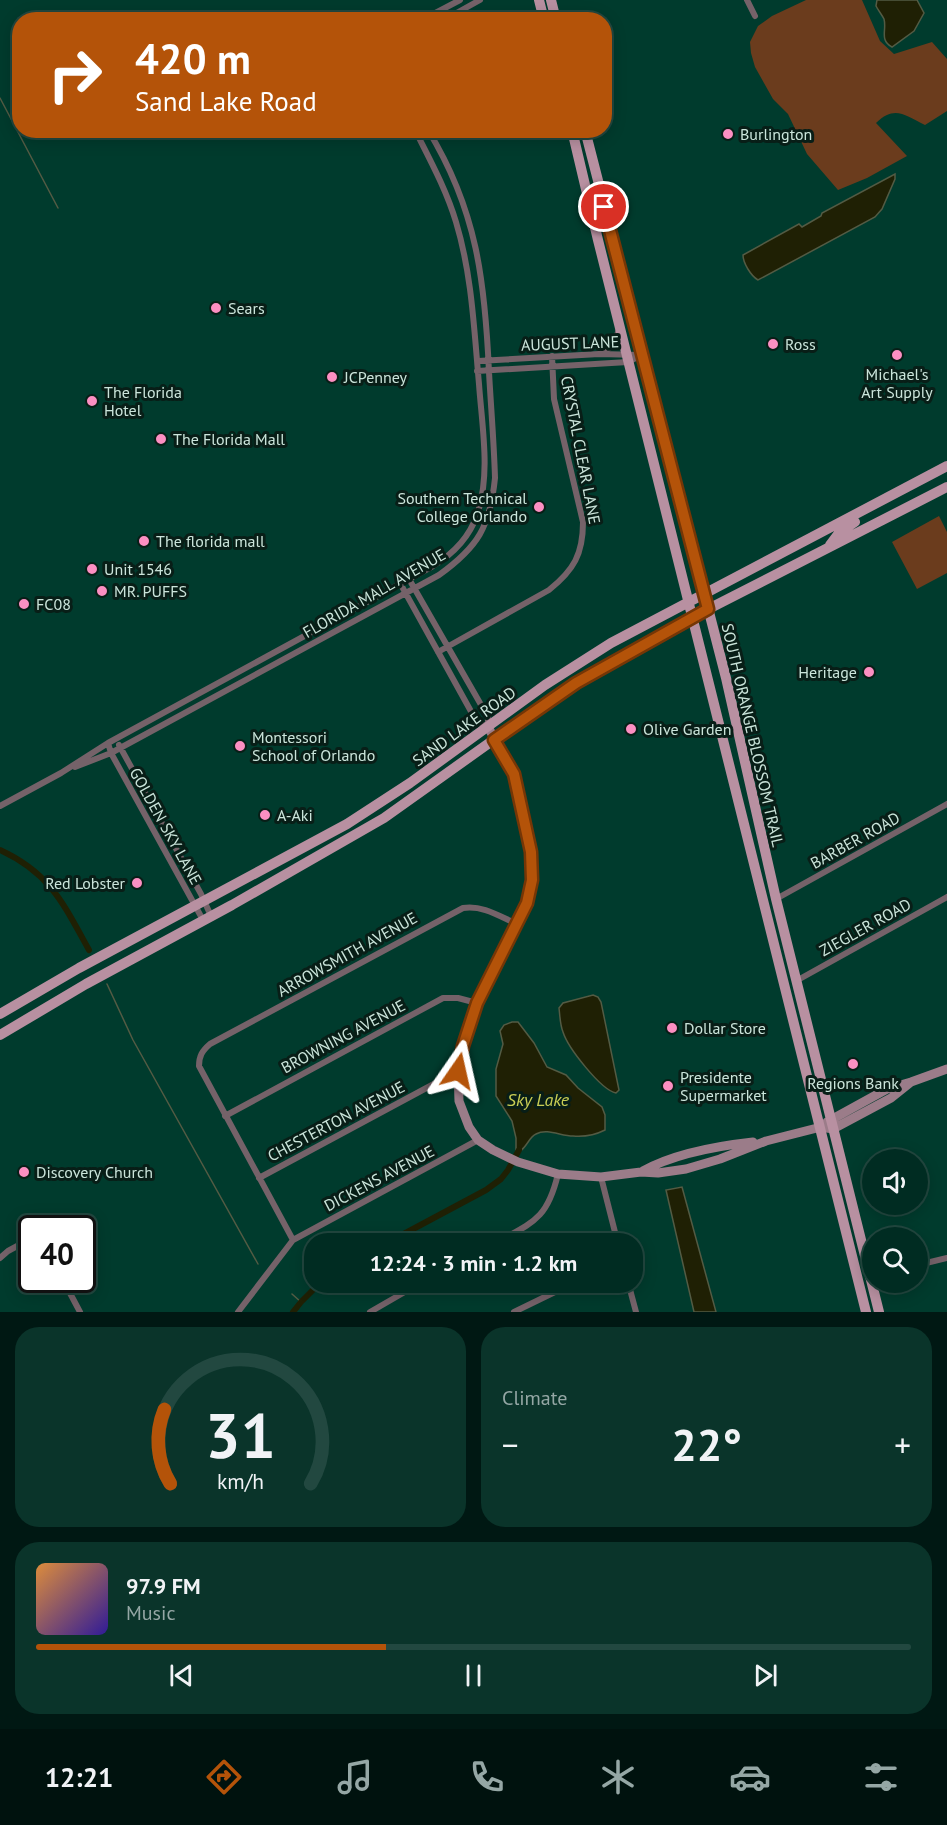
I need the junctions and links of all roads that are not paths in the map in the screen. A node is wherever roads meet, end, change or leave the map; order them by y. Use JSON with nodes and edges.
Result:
{"nodes":[{"id":1,"x":460,"y":0,"type":"edge"},
{"id":2,"x":480,"y":0,"type":"edge"},
{"id":3,"x":747,"y":0,"type":"edge"},
{"id":4,"x":452,"y":4,"type":"junction"},
{"id":5,"x":437,"y":12,"type":"edge"},
{"id":6,"x":456,"y":12,"type":"edge"},
{"id":7,"x":458,"y":12,"type":"edge"},
{"id":8,"x":755,"y":16,"type":"dead end"},
{"id":9,"x":419,"y":138,"type":"edge"},
{"id":10,"x":432,"y":138,"type":"edge"},
{"id":11,"x":574,"y":138,"type":"edge"},
{"id":12,"x":587,"y":138,"type":"edge"},
{"id":13,"x":619,"y":326,"type":"junction"},
{"id":14,"x":599,"y":354,"type":"junction"},
{"id":15,"x":641,"y":355,"type":"junction"},
{"id":16,"x":552,"y":356,"type":"junction"},
{"id":17,"x":627,"y":358,"type":"junction"},
{"id":18,"x":489,"y":360,"type":"junction"},
{"id":19,"x":478,"y":361,"type":"junction"},
{"id":20,"x":551,"y":368,"type":"junction"},
{"id":21,"x":489,"y":370,"type":"junction"},
{"id":22,"x":477,"y":371,"type":"junction"},
{"id":23,"x":947,"y":466,"type":"edge"},
{"id":24,"x":947,"y":487,"type":"edge"},
{"id":25,"x":893,"y":494,"type":"junction"},
{"id":26,"x":828,"y":548,"type":"junction"},
{"id":27,"x":409,"y":579,"type":"junction"},
{"id":28,"x":400,"y":584,"type":"junction"},
{"id":29,"x":415,"y":589,"type":"junction"},
{"id":30,"x":704,"y":593,"type":"junction"},
{"id":31,"x":405,"y":594,"type":"junction"},
{"id":32,"x":689,"y":600,"type":"junction"},
{"id":33,"x":708,"y":609,"type":"junction"},
{"id":34,"x":693,"y":617,"type":"junction"},
{"id":35,"x":448,"y":647,"type":"junction"},
{"id":36,"x":438,"y":652,"type":"junction"},
{"id":37,"x":182,"y":703,"type":"junction"},
{"id":38,"x":186,"y":712,"type":"junction"},
{"id":39,"x":488,"y":727,"type":"junction"},
{"id":40,"x":116,"y":738,"type":"junction"},
{"id":41,"x":494,"y":740,"type":"junction"},
{"id":42,"x":108,"y":743,"type":"junction"},
{"id":43,"x":120,"y":748,"type":"junction"},
{"id":44,"x":111,"y":753,"type":"junction"},
{"id":45,"x":61,"y":773,"type":"junction"},
{"id":46,"x":947,"y":804,"type":"edge"},
{"id":47,"x":378,"y":805,"type":"junction"},
{"id":48,"x":0,"y":806,"type":"edge"},
{"id":49,"x":384,"y":818,"type":"junction"},
{"id":50,"x":761,"y":888,"type":"junction"},
{"id":51,"x":947,"y":897,"type":"edge"},
{"id":52,"x":776,"y":899,"type":"junction"},
{"id":53,"x":199,"y":903,"type":"junction"},
{"id":54,"x":765,"y":903,"type":"junction"},
{"id":55,"x":780,"y":915,"type":"junction"},
{"id":56,"x":207,"y":918,"type":"junction"},
{"id":57,"x":517,"y":924,"type":"junction"},
{"id":58,"x":65,"y":976,"type":"junction"},
{"id":59,"x":796,"y":981,"type":"junction"},
{"id":60,"x":477,"y":1003,"type":"junction"},
{"id":61,"x":0,"y":1014,"type":"edge"},
{"id":62,"x":0,"y":1022,"type":"edge"},
{"id":63,"x":0,"y":1035,"type":"edge"},
{"id":64,"x":947,"y":1069,"type":"edge"},
{"id":65,"x":458,"y":1071,"type":"junction"},
{"id":66,"x":225,"y":1116,"type":"junction"},
{"id":67,"x":832,"y":1124,"type":"junction"},
{"id":68,"x":821,"y":1128,"type":"junction"},
{"id":69,"x":478,"y":1140,"type":"junction"},
{"id":70,"x":558,"y":1174,"type":"junction"},
{"id":71,"x":259,"y":1178,"type":"junction"},
{"id":72,"x":601,"y":1178,"type":"junction"},
{"id":73,"x":513,"y":1233,"type":"edge"},
{"id":74,"x":615,"y":1233,"type":"edge"},
{"id":75,"x":293,"y":1240,"type":"junction"},
{"id":76,"x":862,"y":1242,"type":"edge"},
{"id":77,"x":18,"y":1246,"type":"edge"},
{"id":78,"x":947,"y":1257,"type":"edge"},
{"id":79,"x":0,"y":1258,"type":"edge"},
{"id":80,"x":928,"y":1262,"type":"edge"},
{"id":81,"x":70,"y":1293,"type":"edge"},
{"id":82,"x":403,"y":1293,"type":"edge"},
{"id":83,"x":553,"y":1293,"type":"edge"},
{"id":84,"x":631,"y":1293,"type":"edge"},
{"id":85,"x":875,"y":1293,"type":"edge"},
{"id":86,"x":80,"y":1312,"type":"edge"},
{"id":87,"x":238,"y":1312,"type":"edge"},
{"id":88,"x":370,"y":1312,"type":"edge"},
{"id":89,"x":514,"y":1312,"type":"edge"},
{"id":90,"x":636,"y":1312,"type":"edge"},
{"id":91,"x":866,"y":1312,"type":"edge"},
{"id":92,"x":879,"y":1312,"type":"edge"}],
"edges":[{"from":1,"to":4,"type":"street"},
{"from":2,"to":7,"type":"street"},
{"from":3,"to":8,"type":"street"},
{"from":4,"to":5,"type":"street"},
{"from":4,"to":6,"type":"street"},
{"from":9,"to":19,"type":"street","name":"FLORIDA MALL AVENUE"},
{"from":10,"to":18,"type":"street","name":"FLORIDA MALL AVENUE"},
{"from":11,"to":13,"type":"main road","name":"SOUTH ORANGE BLOSSOM TRAIL"},
{"from":12,"to":15,"type":"main road","name":"SOUTH ORANGE BLOSSOM TRAIL"},
{"from":13,"to":14,"type":"street"},
{"from":13,"to":17,"type":"main road","name":"SOUTH ORANGE BLOSSOM TRAIL"},
{"from":14,"to":16,"type":"street","name":"AUGUST LANE"},
{"from":14,"to":17,"type":"street","name":"AUGUST LANE"},
{"from":15,"to":17,"type":"street","name":"AUGUST LANE"},
{"from":15,"to":30,"type":"main road","name":"SOUTH ORANGE BLOSSOM TRAIL"},
{"from":16,"to":18,"type":"street","name":"AUGUST LANE"},
{"from":16,"to":20,"type":"street","name":"CRYSTAL CLEAR LANE"},
{"from":17,"to":20,"type":"street","name":"AUGUST LANE"},
{"from":17,"to":32,"type":"main road","name":"SOUTH ORANGE BLOSSOM TRAIL"},
{"from":18,"to":19,"type":"street","name":"AUGUST LANE"},
{"from":18,"to":21,"type":"street","name":"FLORIDA MALL AVENUE"},
{"from":19,"to":22,"type":"street","name":"FLORIDA MALL AVENUE"},
{"from":20,"to":21,"type":"street","name":"AUGUST LANE"},
{"from":20,"to":35,"type":"street","name":"CRYSTAL CLEAR LANE"},
{"from":21,"to":22,"type":"street","name":"AUGUST LANE"},
{"from":21,"to":29,"type":"street","name":"FLORIDA MALL AVENUE"},
{"from":22,"to":27,"type":"street","name":"FLORIDA MALL AVENUE"},
{"from":23,"to":25,"type":"main road","name":"SAND LAKE ROAD"},
{"from":24,"to":26,"type":"main road","name":"SAND LAKE ROAD"},
{"from":25,"to":26,"type":"main road"},
{"from":25,"to":30,"type":"main road","name":"SAND LAKE ROAD"},
{"from":26,"to":33,"type":"main road","name":"SAND LAKE ROAD"},
{"from":27,"to":28,"type":"street","name":"FLORIDA MALL AVENUE"},
{"from":27,"to":29,"type":"street"},
{"from":28,"to":31,"type":"street"},
{"from":28,"to":37,"type":"street","name":"FLORIDA MALL AVENUE"},
{"from":29,"to":31,"type":"street","name":"FLORIDA MALL AVENUE"},
{"from":29,"to":35,"type":"street"},
{"from":30,"to":32,"type":"main road","name":"SAND LAKE ROAD"},
{"from":30,"to":33,"type":"main road","name":"SOUTH ORANGE BLOSSOM TRAIL"},
{"from":31,"to":36,"type":"street"},
{"from":31,"to":38,"type":"street","name":"FLORIDA MALL AVENUE"},
{"from":32,"to":34,"type":"main road","name":"SOUTH ORANGE BLOSSOM TRAIL"},
{"from":32,"to":39,"type":"main road","name":"SAND LAKE ROAD"},
{"from":33,"to":34,"type":"main road","name":"SAND LAKE ROAD"},
{"from":33,"to":52,"type":"main road","name":"SOUTH ORANGE BLOSSOM TRAIL"},
{"from":34,"to":41,"type":"main road","name":"SAND LAKE ROAD"},
{"from":34,"to":50,"type":"main road","name":"SOUTH ORANGE BLOSSOM TRAIL"},
{"from":35,"to":36,"type":"street","name":"CRYSTAL CLEAR LANE"},
{"from":35,"to":39,"type":"street"},
{"from":36,"to":39,"type":"street"},
{"from":37,"to":38,"type":"street"},
{"from":37,"to":40,"type":"street","name":"FLORIDA MALL AVENUE"},
{"from":38,"to":43,"type":"street","name":"FLORIDA MALL AVENUE"},
{"from":39,"to":41,"type":"street"},
{"from":39,"to":47,"type":"main road","name":"SAND LAKE ROAD"},
{"from":40,"to":42,"type":"street","name":"FLORIDA MALL AVENUE"},
{"from":40,"to":43,"type":"street","name":"GOLDEN SKY LANE"},
{"from":41,"to":49,"type":"main road","name":"SAND LAKE ROAD"},
{"from":41,"to":57,"type":"street"},
{"from":42,"to":44,"type":"street","name":"GOLDEN SKY LANE"},
{"from":42,"to":45,"type":"street","name":"FLORIDA MALL AVENUE"},
{"from":43,"to":44,"type":"street","name":"FLORIDA MALL AVENUE"},
{"from":43,"to":53,"type":"street","name":"GOLDEN SKY LANE"},
{"from":44,"to":45,"type":"street","name":"FLORIDA MALL AVENUE"},
{"from":44,"to":53,"type":"street","name":"GOLDEN SKY LANE"},
{"from":45,"to":48,"type":"street","name":"FLORIDA MALL AVENUE"},
{"from":46,"to":52,"type":"street","name":"BARBER ROAD"},
{"from":47,"to":49,"type":"main road"},
{"from":47,"to":53,"type":"main road","name":"SAND LAKE ROAD"},
{"from":49,"to":56,"type":"main road","name":"SAND LAKE ROAD"},
{"from":50,"to":52,"type":"main road"},
{"from":50,"to":54,"type":"main road","name":"SOUTH ORANGE BLOSSOM TRAIL"},
{"from":51,"to":59,"type":"street","name":"ZIEGLER ROAD"},
{"from":52,"to":55,"type":"main road","name":"SOUTH ORANGE BLOSSOM TRAIL"},
{"from":53,"to":56,"type":"street","name":"GOLDEN SKY LANE"},
{"from":53,"to":56,"type":"street","name":"GOLDEN SKY LANE"},
{"from":53,"to":58,"type":"main road","name":"SAND LAKE ROAD"},
{"from":54,"to":55,"type":"main road"},
{"from":54,"to":68,"type":"main road","name":"SOUTH ORANGE BLOSSOM TRAIL"},
{"from":55,"to":59,"type":"main road","name":"SOUTH ORANGE BLOSSOM TRAIL"},
{"from":56,"to":63,"type":"main road","name":"SAND LAKE ROAD"},
{"from":57,"to":60,"type":"street"},
{"from":57,"to":66,"type":"street","name":"ARROWSMITH AVENUE"},
{"from":58,"to":61,"type":"main road","name":"SAND LAKE ROAD"},
{"from":58,"to":62,"type":"main road"},
{"from":59,"to":67,"type":"main road","name":"SOUTH ORANGE BLOSSOM TRAIL"},
{"from":60,"to":65,"type":"street"},
{"from":60,"to":66,"type":"street","name":"BROWNING AVENUE"},
{"from":64,"to":67,"type":"street"},
{"from":65,"to":69,"type":"street"},
{"from":65,"to":71,"type":"street","name":"CHESTERTON AVENUE"},
{"from":66,"to":71,"type":"street"},
{"from":67,"to":68,"type":"street"},
{"from":67,"to":76,"type":"main road","name":"SOUTH ORANGE BLOSSOM TRAIL"},
{"from":68,"to":72,"type":"street"},
{"from":68,"to":91,"type":"main road","name":"SOUTH ORANGE BLOSSOM TRAIL"},
{"from":69,"to":70,"type":"street"},
{"from":69,"to":75,"type":"street","name":"DICKENS AVENUE"},
{"from":70,"to":72,"type":"street"},
{"from":70,"to":73,"type":"street"},
{"from":71,"to":75,"type":"street"},
{"from":72,"to":74,"type":"street"},
{"from":75,"to":87,"type":"street"},
{"from":77,"to":79,"type":"street"},
{"from":78,"to":80,"type":"street"},
{"from":81,"to":86,"type":"street"},
{"from":82,"to":88,"type":"street"},
{"from":83,"to":89,"type":"street"},
{"from":84,"to":90,"type":"street"},
{"from":85,"to":92,"type":"main road","name":"SOUTH ORANGE BLOSSOM TRAIL"}]}
